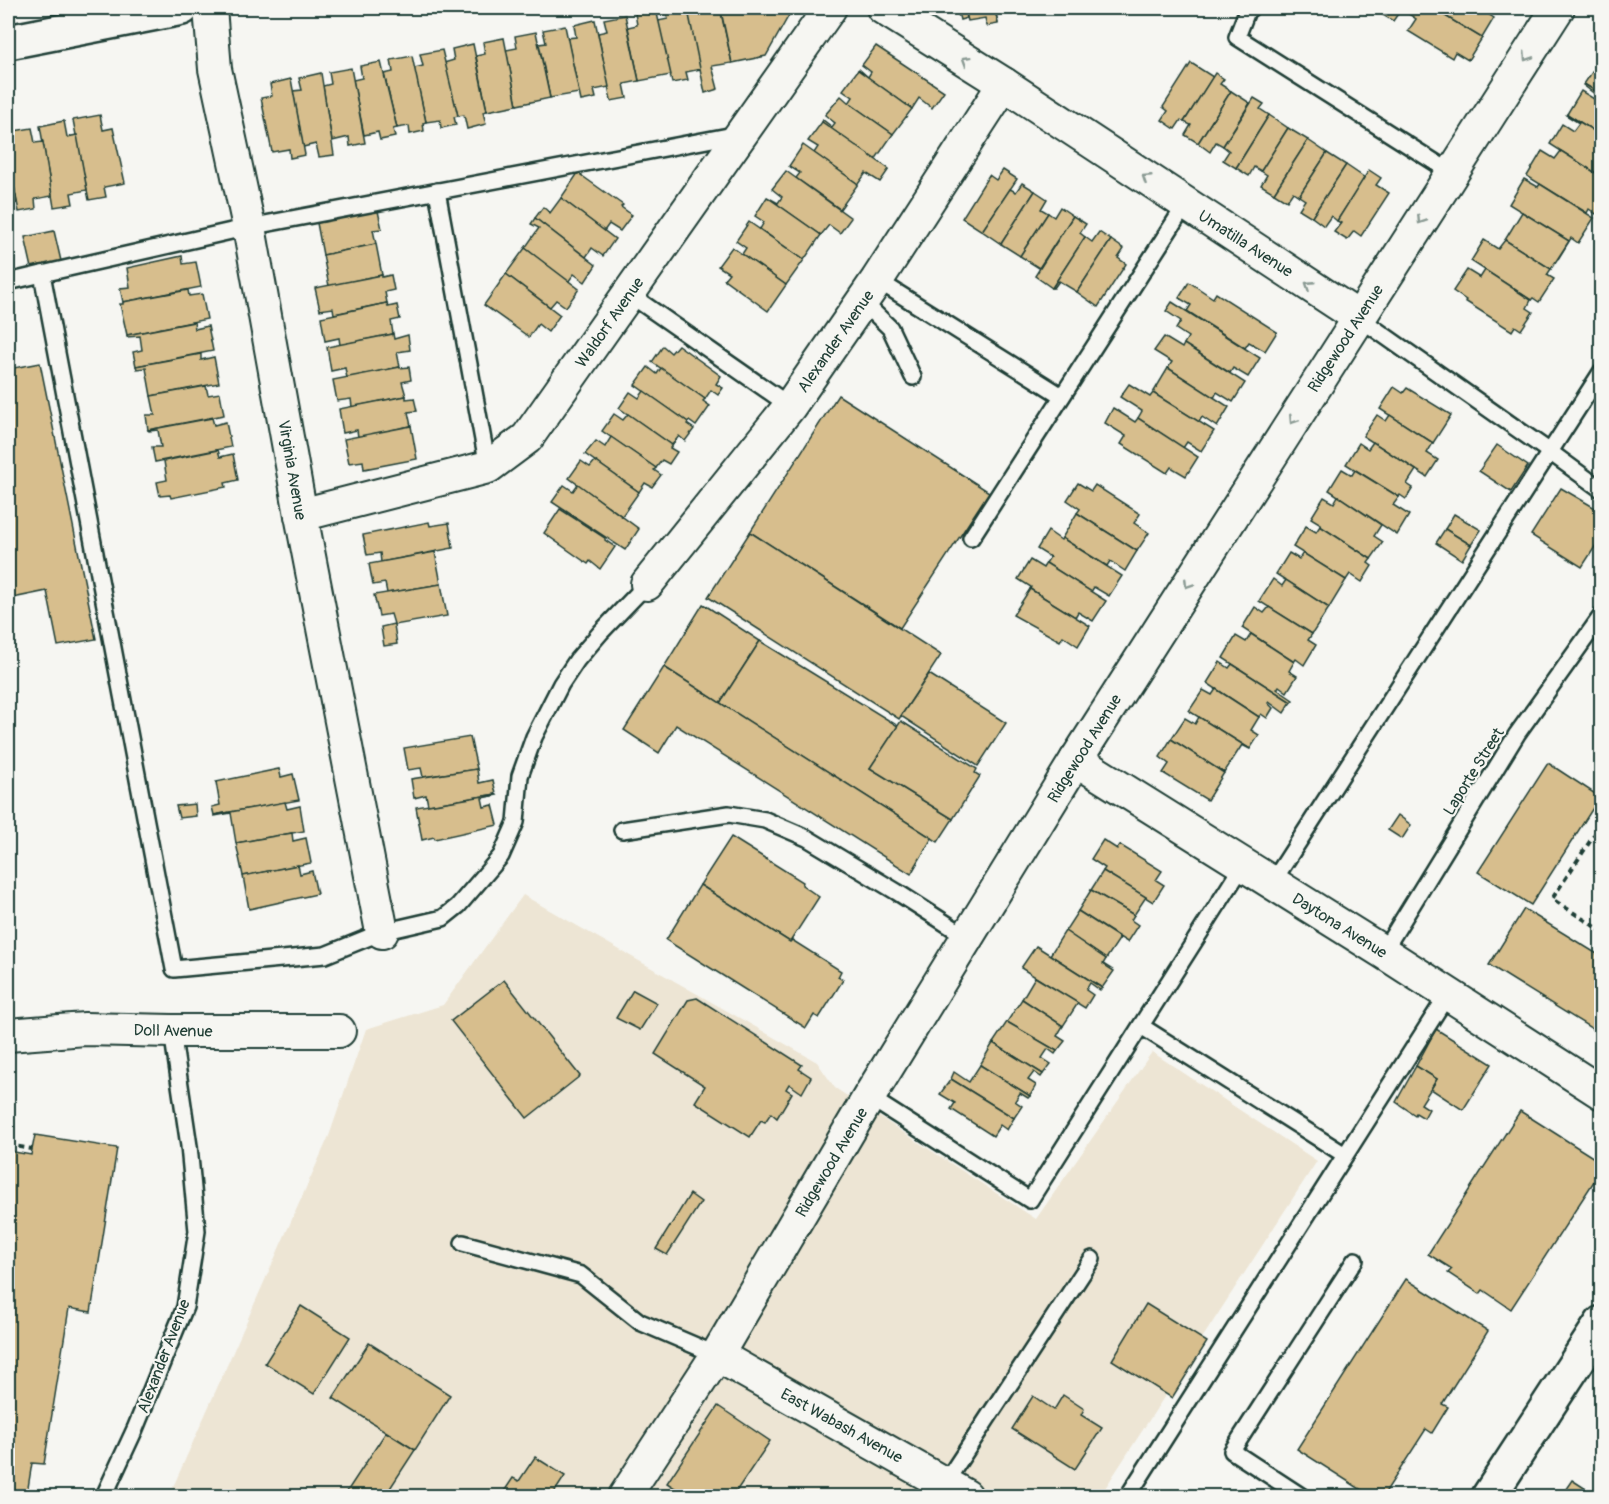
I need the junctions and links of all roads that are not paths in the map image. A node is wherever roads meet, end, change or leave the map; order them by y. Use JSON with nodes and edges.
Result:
{"nodes":[{"id":1,"x":183,"y":8,"type":"edge"},
{"id":2,"x":210,"y":8,"type":"edge"},
{"id":3,"x":830,"y":8,"type":"edge"},
{"id":4,"x":883,"y":8,"type":"edge"},
{"id":5,"x":1251,"y":8,"type":"edge"},
{"id":6,"x":1558,"y":8,"type":"edge"},
{"id":7,"x":8,"y":42,"type":"edge"},
{"id":8,"x":1004,"y":84,"type":"junction"},
{"id":9,"x":742,"y":133,"type":"junction"},
{"id":10,"x":1452,"y":172,"type":"junction"},
{"id":11,"x":437,"y":192,"type":"junction"},
{"id":12,"x":1186,"y":204,"type":"junction"},
{"id":13,"x":249,"y":227,"type":"junction"},
{"id":14,"x":42,"y":274,"type":"junction"},
{"id":15,"x":8,"y":282,"type":"edge"},
{"id":16,"x":870,"y":291,"type":"junction"},
{"id":17,"x":629,"y":294,"type":"junction"},
{"id":18,"x":1358,"y":317,"type":"junction"},
{"id":19,"x":1602,"y":371,"type":"edge"},
{"id":20,"x":913,"y":377,"type":"dead end"},
{"id":21,"x":1062,"y":396,"type":"junction"},
{"id":22,"x":790,"y":406,"type":"junction"},
{"id":23,"x":1550,"y":452,"type":"junction"},
{"id":24,"x":488,"y":467,"type":"junction"},
{"id":25,"x":1602,"y":490,"type":"edge"},
{"id":26,"x":301,"y":515,"type":"junction"},
{"id":27,"x":971,"y":538,"type":"dead end"},
{"id":28,"x":647,"y":584,"type":"joint"},
{"id":29,"x":1602,"y":615,"type":"edge"},
{"id":30,"x":1076,"y":760,"type":"junction"},
{"id":31,"x":622,"y":830,"type":"dead end"},
{"id":32,"x":1244,"y":865,"type":"junction"},
{"id":33,"x":1272,"y":883,"type":"junction"},
{"id":34,"x":382,"y":932,"type":"junction"},
{"id":35,"x":967,"y":937,"type":"junction"},
{"id":36,"x":1383,"y":952,"type":"junction"},
{"id":37,"x":1448,"y":994,"type":"junction"},
{"id":38,"x":1141,"y":1026,"type":"junction"},
{"id":39,"x":172,"y":1031,"type":"junction"},
{"id":40,"x":339,"y":1031,"type":"dead end"},
{"id":41,"x":8,"y":1035,"type":"edge"},
{"id":42,"x":1602,"y":1093,"type":"edge"},
{"id":43,"x":869,"y":1097,"type":"junction"},
{"id":44,"x":1345,"y":1155,"type":"junction"},
{"id":45,"x":464,"y":1243,"type":"dead end"},
{"id":46,"x":1092,"y":1259,"type":"dead end"},
{"id":47,"x":1355,"y":1260,"type":"dead end"},
{"id":48,"x":1602,"y":1323,"type":"edge"},
{"id":49,"x":717,"y":1355,"type":"junction"},
{"id":50,"x":955,"y":1490,"type":"edge"},
{"id":51,"x":104,"y":1497,"type":"edge"},
{"id":52,"x":625,"y":1497,"type":"edge"},
{"id":53,"x":1128,"y":1497,"type":"edge"},
{"id":54,"x":1302,"y":1497,"type":"edge"},
{"id":55,"x":1489,"y":1497,"type":"edge"}],
"edges":[{"from":1,"to":7,"type":"main road"},
{"from":2,"to":13,"type":"street","name":"Virginia Avenue"},
{"from":3,"to":9,"type":"street","name":"Waldorf Avenue"},
{"from":8,"to":4,"type":"street","name":"Umatilla Avenue","one_way":true},
{"from":5,"to":10,"type":"lane"},
{"from":6,"to":10,"type":"street","name":"Ridgewood Avenue","one_way":true},
{"from":12,"to":8,"type":"street","name":"Umatilla Avenue","one_way":true},
{"from":8,"to":16,"type":"street","name":"Alexander Avenue"},
{"from":9,"to":11,"type":"lane"},
{"from":9,"to":17,"type":"street","name":"Waldorf Avenue"},
{"from":10,"to":18,"type":"street","name":"Ridgewood Avenue","one_way":true},
{"from":11,"to":13,"type":"lane"},
{"from":11,"to":24,"type":"lane"},
{"from":18,"to":12,"type":"street","name":"Umatilla Avenue","one_way":true},
{"from":12,"to":21,"type":"lane"},
{"from":13,"to":14,"type":"lane"},
{"from":13,"to":26,"type":"street","name":"Virginia Avenue"},
{"from":14,"to":15,"type":"lane"},
{"from":14,"to":34,"type":"lane"},
{"from":16,"to":20,"type":"lane"},
{"from":16,"to":21,"type":"lane"},
{"from":16,"to":22,"type":"street","name":"Alexander Avenue"},
{"from":17,"to":22,"type":"lane"},
{"from":17,"to":24,"type":"street","name":"Waldorf Avenue"},
{"from":18,"to":23,"type":"lane","name":"Umatilla Avenue"},
{"from":18,"to":30,"type":"street","name":"Ridgewood Avenue","one_way":true},
{"from":19,"to":23,"type":"lane"},
{"from":21,"to":27,"type":"lane"},
{"from":22,"to":28,"type":"street","name":"Alexander Avenue"},
{"from":23,"to":25,"type":"lane","name":"Umatilla Avenue"},
{"from":23,"to":33,"type":"lane"},
{"from":24,"to":26,"type":"street","name":"Waldorf Avenue"},
{"from":26,"to":34,"type":"street","name":"Virginia Avenue"},
{"from":28,"to":34,"type":"lane"},
{"from":29,"to":36,"type":"lane","name":"Laporte Street"},
{"from":30,"to":32,"type":"street","name":"Daytona Avenue"},
{"from":30,"to":35,"type":"street","name":"Ridgewood Avenue"},
{"from":31,"to":35,"type":"lane"},
{"from":32,"to":33,"type":"street","name":"Daytona Avenue"},
{"from":32,"to":38,"type":"lane"},
{"from":33,"to":36,"type":"street","name":"Daytona Avenue"},
{"from":35,"to":43,"type":"street","name":"Ridgewood Avenue"},
{"from":36,"to":37,"type":"street","name":"Daytona Avenue"},
{"from":37,"to":42,"type":"street","name":"Daytona Avenue"},
{"from":37,"to":44,"type":"lane"},
{"from":38,"to":43,"type":"lane"},
{"from":38,"to":44,"type":"lane"},
{"from":39,"to":40,"type":"street","name":"Doll Avenue"},
{"from":39,"to":41,"type":"street","name":"Doll Avenue"},
{"from":39,"to":51,"type":"lane","name":"Alexander Avenue"},
{"from":43,"to":49,"type":"street","name":"Ridgewood Avenue"},
{"from":44,"to":53,"type":"lane"},
{"from":45,"to":49,"type":"lane"},
{"from":46,"to":50,"type":"lane"},
{"from":47,"to":54,"type":"lane"},
{"from":48,"to":55,"type":"main road"},
{"from":49,"to":50,"type":"street","name":"East Wabash Avenue"},
{"from":49,"to":52,"type":"street","name":"Ridgewood Avenue"}]}
